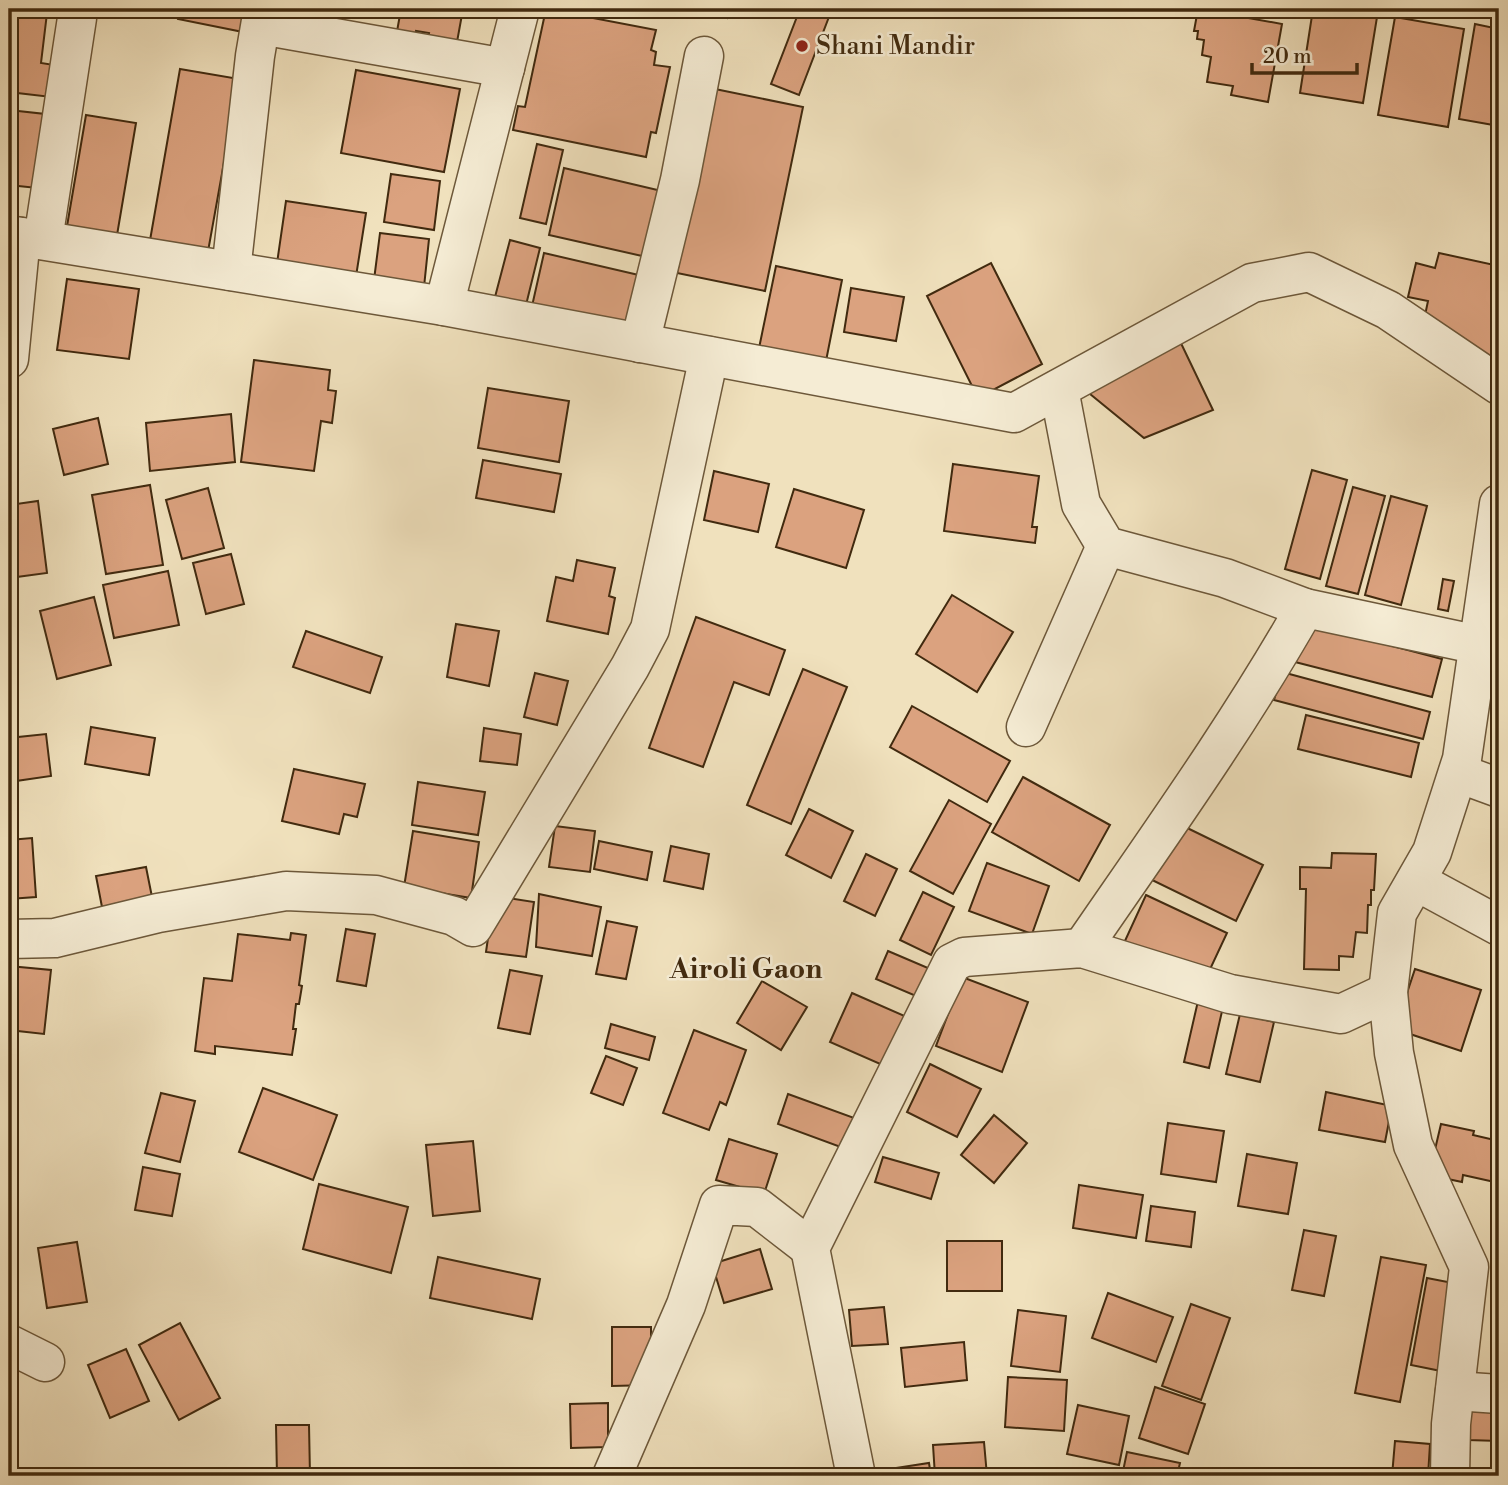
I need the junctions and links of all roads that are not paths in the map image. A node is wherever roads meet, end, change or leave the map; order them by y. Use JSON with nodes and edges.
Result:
{"nodes":[{"id":1,"x":75,"y":9,"type":"edge"},
{"id":2,"x":520,"y":9,"type":"edge"},
{"id":3,"x":262,"y":17,"type":"edge"},
{"id":4,"x":705,"y":56,"type":"dead end"},
{"id":5,"x":505,"y":68,"type":"junction"},
{"id":6,"x":24,"y":237,"type":"edge"},
{"id":7,"x":231,"y":271,"type":"junction"},
{"id":8,"x":444,"y":306,"type":"junction"},
{"id":9,"x":640,"y":343,"type":"junction"},
{"id":10,"x":709,"y":356,"type":"junction"},
{"id":11,"x":9,"y":359,"type":"edge"},
{"id":12,"x":1499,"y":385,"type":"edge"},
{"id":13,"x":1059,"y":389,"type":"junction"},
{"id":14,"x":1499,"y":504,"type":"edge"},
{"id":15,"x":1106,"y":546,"type":"junction"},
{"id":16,"x":1305,"y":608,"type":"junction"},
{"id":17,"x":1479,"y":645,"type":"junction"},
{"id":18,"x":1026,"y":727,"type":"dead end"},
{"id":19,"x":1458,"y":773,"type":"junction"},
{"id":20,"x":1499,"y":788,"type":"edge"},
{"id":21,"x":1416,"y":881,"type":"junction"},
{"id":22,"x":1499,"y":926,"type":"edge"},
{"id":23,"x":9,"y":939,"type":"edge"},
{"id":24,"x":1082,"y":948,"type":"junction"},
{"id":25,"x":1388,"y":992,"type":"junction"},
{"id":26,"x":810,"y":1248,"type":"junction"},
{"id":27,"x":1484,"y":1269,"type":"edge"},
{"id":28,"x":9,"y":1344,"type":"edge"},
{"id":29,"x":46,"y":1362,"type":"dead end"},
{"id":30,"x":1455,"y":1391,"type":"junction"},
{"id":31,"x":1499,"y":1394,"type":"edge"},
{"id":32,"x":612,"y":1476,"type":"edge"},
{"id":33,"x":856,"y":1476,"type":"edge"},
{"id":34,"x":1450,"y":1476,"type":"edge"}],
"edges":[{"from":1,"to":6,"type":"street"},
{"from":2,"to":5,"type":"street"},
{"from":3,"to":5,"type":"street"},
{"from":3,"to":7,"type":"street"},
{"from":4,"to":9,"type":"street"},
{"from":5,"to":8,"type":"street"},
{"from":6,"to":7,"type":"street"},
{"from":6,"to":11,"type":"street"},
{"from":7,"to":8,"type":"street"},
{"from":8,"to":9,"type":"street"},
{"from":9,"to":10,"type":"street"},
{"from":10,"to":13,"type":"street"},
{"from":10,"to":23,"type":"street"},
{"from":12,"to":13,"type":"street"},
{"from":13,"to":15,"type":"street"},
{"from":14,"to":17,"type":"street"},
{"from":15,"to":16,"type":"street"},
{"from":15,"to":18,"type":"street"},
{"from":16,"to":17,"type":"street"},
{"from":16,"to":24,"type":"street"},
{"from":17,"to":19,"type":"street"},
{"from":19,"to":20,"type":"street"},
{"from":19,"to":21,"type":"street"},
{"from":21,"to":22,"type":"street"},
{"from":21,"to":25,"type":"street"},
{"from":24,"to":25,"type":"street"},
{"from":24,"to":26,"type":"street"},
{"from":25,"to":27,"type":"street"},
{"from":26,"to":32,"type":"street"},
{"from":26,"to":33,"type":"street"},
{"from":27,"to":30,"type":"street"},
{"from":28,"to":29,"type":"street"},
{"from":30,"to":31,"type":"street"},
{"from":30,"to":34,"type":"street"}]}
